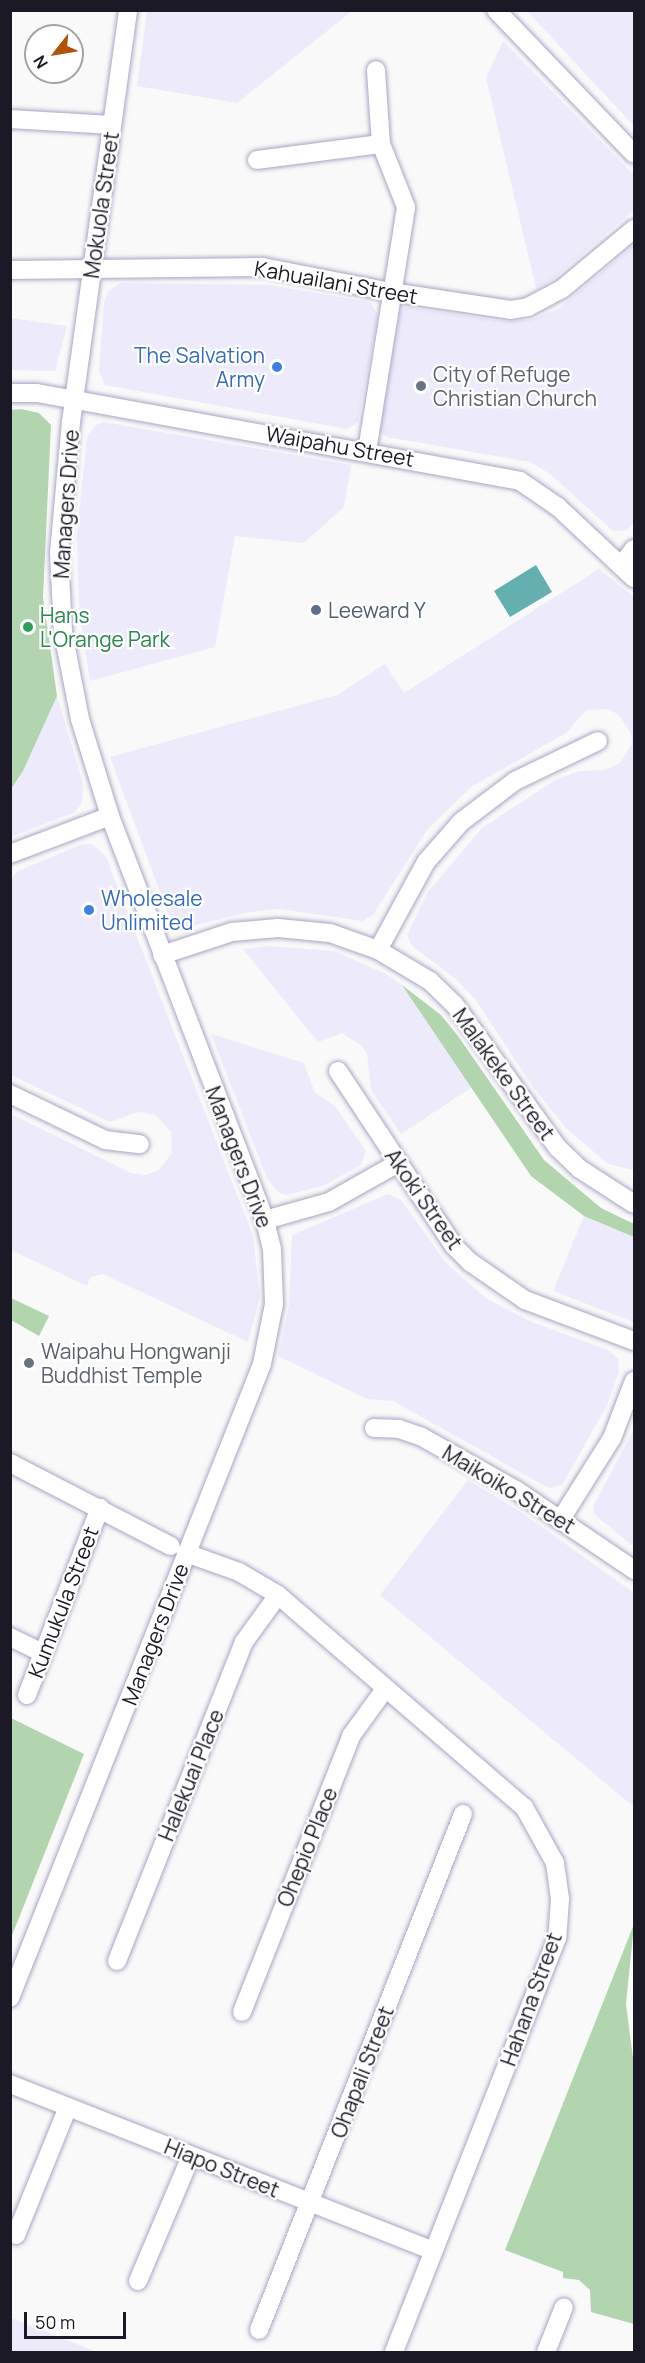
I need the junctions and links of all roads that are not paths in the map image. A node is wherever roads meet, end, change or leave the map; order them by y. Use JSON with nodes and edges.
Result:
{"nodes":[{"id":1,"x":128,"y":10,"type":"edge"},
{"id":2,"x":496,"y":10,"type":"edge"},
{"id":3,"x":376,"y":70,"type":"dead end"},
{"id":4,"x":10,"y":119,"type":"edge"},
{"id":5,"x":112,"y":125,"type":"junction"},
{"id":6,"x":381,"y":144,"type":"junction"},
{"id":7,"x":634,"y":154,"type":"edge"},
{"id":8,"x":257,"y":160,"type":"dead end"},
{"id":9,"x":634,"y":229,"type":"edge"},
{"id":10,"x":92,"y":269,"type":"junction"},
{"id":11,"x":10,"y":270,"type":"edge"},
{"id":12,"x":391,"y":292,"type":"junction"},
{"id":13,"x":10,"y":393,"type":"edge"},
{"id":14,"x":74,"y":400,"type":"junction"},
{"id":15,"x":367,"y":451,"type":"junction"},
{"id":16,"x":634,"y":549,"type":"edge"},
{"id":17,"x":628,"y":572,"type":"edge"},
{"id":18,"x":598,"y":741,"type":"dead end"},
{"id":19,"x":110,"y":816,"type":"junction"},
{"id":20,"x":10,"y":854,"type":"edge"},
{"id":21,"x":378,"y":950,"type":"junction"},
{"id":22,"x":162,"y":955,"type":"junction"},
{"id":23,"x":338,"y":1071,"type":"dead end"},
{"id":24,"x":10,"y":1094,"type":"edge"},
{"id":25,"x":140,"y":1144,"type":"dead end"},
{"id":26,"x":398,"y":1163,"type":"junction"},
{"id":27,"x":634,"y":1204,"type":"edge"},
{"id":28,"x":265,"y":1220,"type":"junction"},
{"id":29,"x":634,"y":1341,"type":"edge"},
{"id":30,"x":634,"y":1381,"type":"edge"},
{"id":31,"x":374,"y":1428,"type":"dead end"},
{"id":32,"x":10,"y":1463,"type":"edge"},
{"id":33,"x":100,"y":1508,"type":"junction"},
{"id":34,"x":561,"y":1519,"type":"junction"},
{"id":35,"x":178,"y":1550,"type":"junction"},
{"id":36,"x":634,"y":1570,"type":"edge"},
{"id":37,"x":278,"y":1595,"type":"junction"},
{"id":38,"x":10,"y":1637,"type":"edge"},
{"id":39,"x":43,"y":1653,"type":"junction"},
{"id":40,"x":385,"y":1689,"type":"junction"},
{"id":41,"x":27,"y":1695,"type":"dead end"},
{"id":42,"x":463,"y":1814,"type":"dead end"},
{"id":43,"x":117,"y":1961,"type":"dead end"},
{"id":44,"x":10,"y":1998,"type":"edge"},
{"id":45,"x":242,"y":2012,"type":"dead end"},
{"id":46,"x":10,"y":2084,"type":"edge"},
{"id":47,"x":68,"y":2107,"type":"junction"},
{"id":48,"x":191,"y":2156,"type":"junction"},
{"id":49,"x":310,"y":2202,"type":"junction"},
{"id":50,"x":16,"y":2235,"type":"dead end"},
{"id":51,"x":433,"y":2251,"type":"junction"},
{"id":52,"x":138,"y":2281,"type":"dead end"},
{"id":53,"x":564,"y":2307,"type":"dead end"},
{"id":54,"x":259,"y":2330,"type":"dead end"},
{"id":55,"x":394,"y":2352,"type":"edge"},
{"id":56,"x":546,"y":2352,"type":"edge"}],
"edges":[{"from":1,"to":5,"type":"street","name":"Mokuola Street"},
{"from":2,"to":7,"type":"street"},
{"from":3,"to":6,"type":"street"},
{"from":4,"to":5,"type":"street"},
{"from":5,"to":10,"type":"street","name":"Mokuola Street"},
{"from":6,"to":8,"type":"street"},
{"from":6,"to":12,"type":"street"},
{"from":9,"to":12,"type":"street","name":"Kahuailani Street"},
{"from":10,"to":11,"type":"street","name":"Kahuailani Street"},
{"from":10,"to":12,"type":"street","name":"Kahuailani Street"},
{"from":10,"to":14,"type":"street","name":"Mokuola Street"},
{"from":12,"to":15,"type":"street"},
{"from":13,"to":14,"type":"street","name":"Waipahu Street"},
{"from":14,"to":15,"type":"street","name":"Waipahu Street"},
{"from":14,"to":19,"type":"street","name":"Managers Drive"},
{"from":15,"to":17,"type":"street","name":"Waipahu Street"},
{"from":16,"to":17,"type":"street"},
{"from":18,"to":21,"type":"street"},
{"from":19,"to":20,"type":"street"},
{"from":19,"to":22,"type":"street","name":"Managers Drive"},
{"from":21,"to":22,"type":"street","name":"Malakeke Street"},
{"from":21,"to":27,"type":"street","name":"Malakeke Street"},
{"from":22,"to":28,"type":"street","name":"Managers Drive"},
{"from":23,"to":26,"type":"street","name":"Akoki Street"},
{"from":24,"to":25,"type":"street"},
{"from":26,"to":28,"type":"street"},
{"from":26,"to":29,"type":"street","name":"Akoki Street"},
{"from":28,"to":35,"type":"street","name":"Managers Drive"},
{"from":30,"to":34,"type":"street"},
{"from":31,"to":34,"type":"street","name":"Maikoiko Street"},
{"from":32,"to":33,"type":"street","name":"Hahana Street"},
{"from":33,"to":35,"type":"street","name":"Hahana Street"},
{"from":33,"to":39,"type":"street","name":"Kumukula Street"},
{"from":34,"to":36,"type":"street","name":"Maikoiko Street"},
{"from":35,"to":37,"type":"street","name":"Hahana Street"},
{"from":35,"to":44,"type":"street","name":"Managers Drive"},
{"from":37,"to":40,"type":"street","name":"Hahana Street"},
{"from":37,"to":43,"type":"street","name":"Halekuai Place"},
{"from":38,"to":39,"type":"street"},
{"from":39,"to":41,"type":"street","name":"Kumukula Street"},
{"from":40,"to":45,"type":"street","name":"Ohepio Place"},
{"from":40,"to":51,"type":"street","name":"Hahana Street"},
{"from":42,"to":49,"type":"street","name":"Ohapali Street"},
{"from":46,"to":47,"type":"street","name":"Hiapo Street"},
{"from":47,"to":48,"type":"street","name":"Hiapo Street"},
{"from":47,"to":50,"type":"street"},
{"from":48,"to":49,"type":"street","name":"Hiapo Street"},
{"from":48,"to":52,"type":"street"},
{"from":49,"to":51,"type":"street","name":"Hiapo Street"},
{"from":49,"to":54,"type":"street","name":"Ohapali Street"},
{"from":51,"to":55,"type":"street","name":"Hahana Street"},
{"from":53,"to":56,"type":"street"}]}
